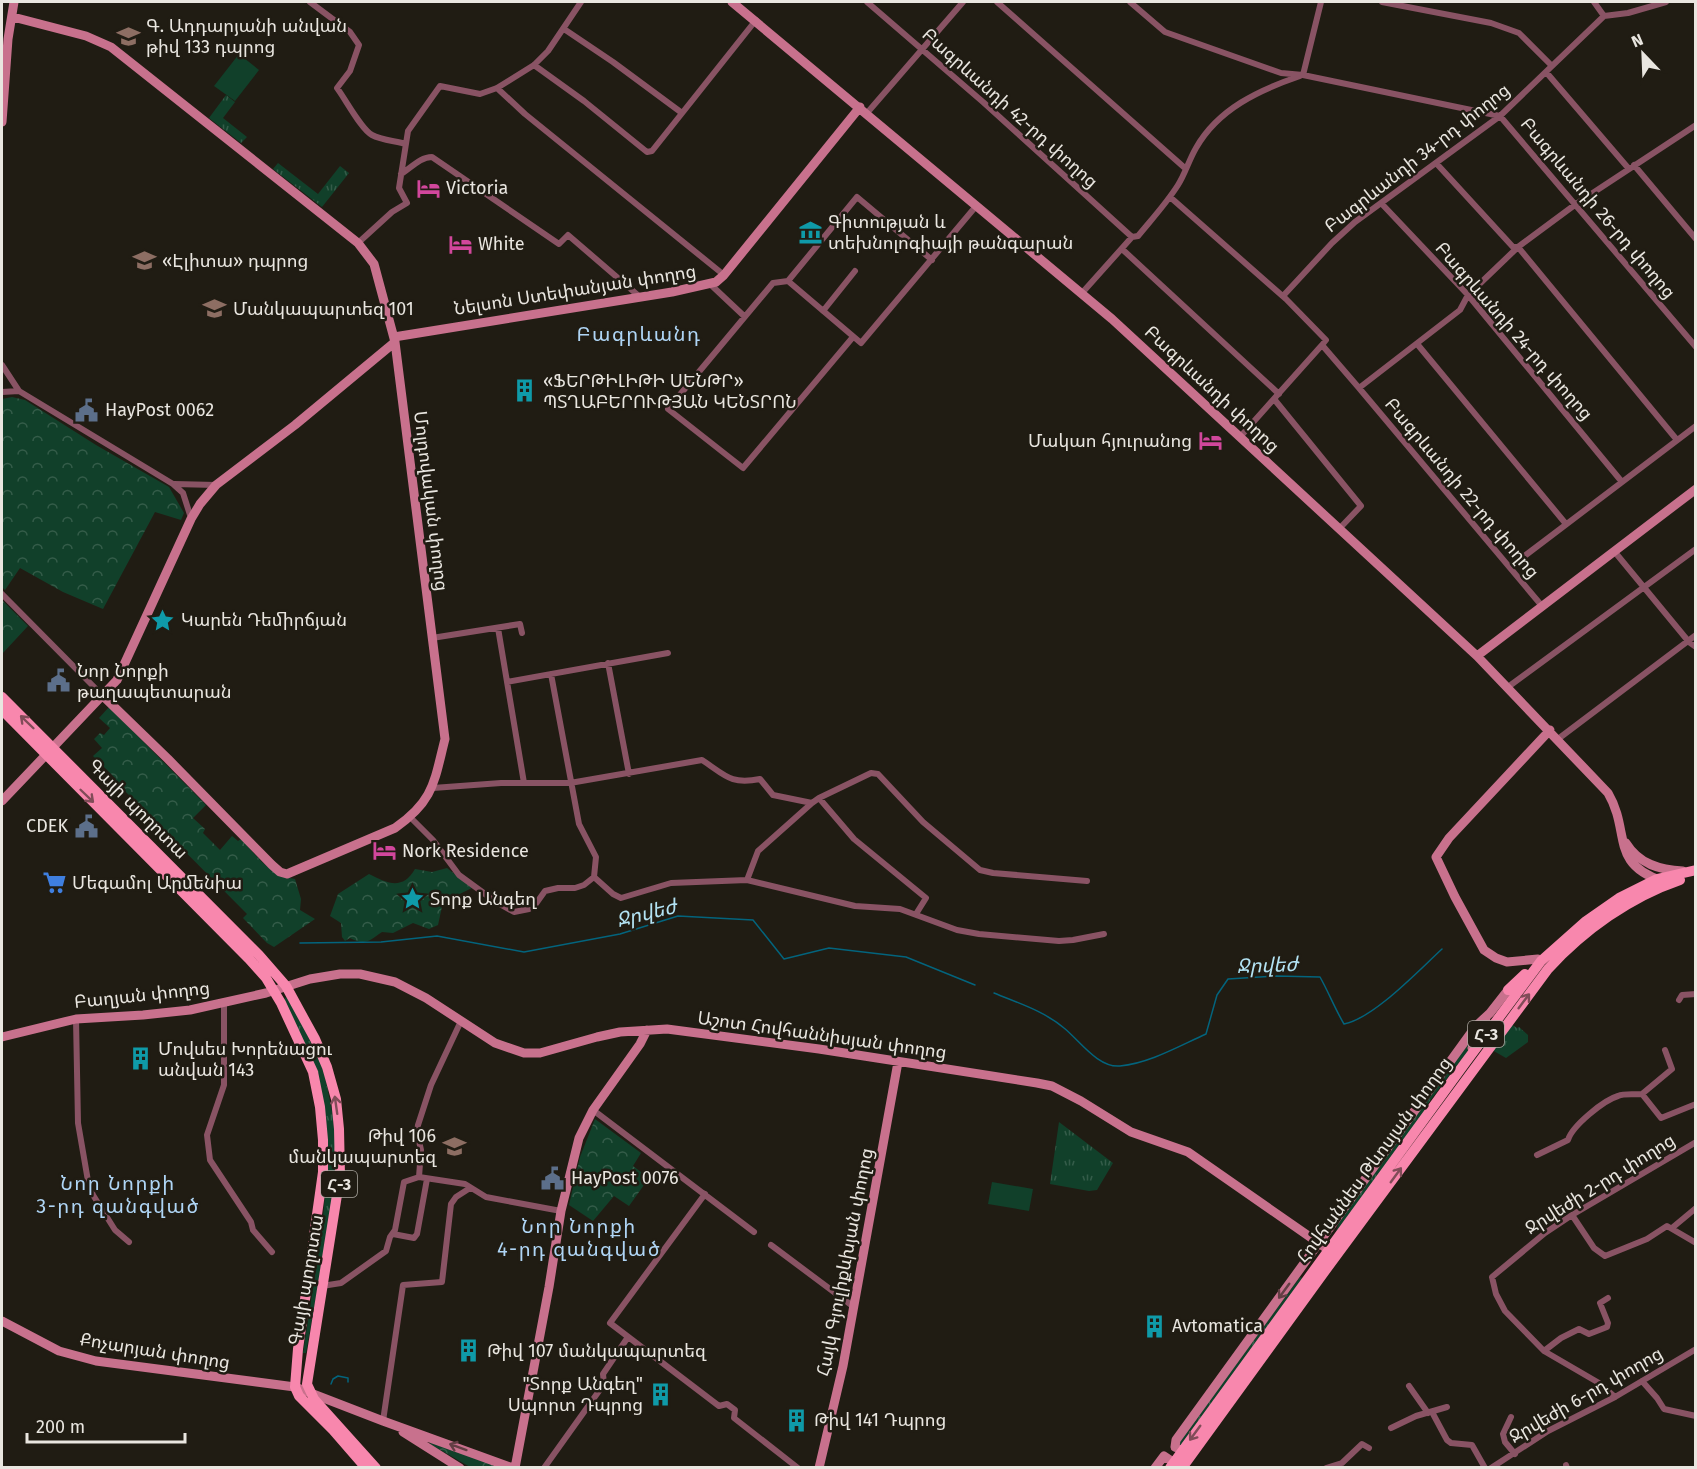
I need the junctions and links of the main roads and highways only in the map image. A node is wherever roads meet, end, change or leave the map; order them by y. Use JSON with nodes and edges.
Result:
{"nodes":[{"id":1,"x":2,"y":697,"type":"edge"},
{"id":2,"x":2,"y":710,"type":"edge"},
{"id":3,"x":49,"y":752,"type":"junction"},
{"id":4,"x":1691,"y":874,"type":"edge"},
{"id":5,"x":1567,"y":943,"type":"junction"},
{"id":6,"x":1540,"y":962,"type":"junction"},
{"id":7,"x":1508,"y":990,"type":"road end"},
{"id":8,"x":1333,"y":1253,"type":"junction"},
{"id":9,"x":1179,"y":1460,"type":"edge"},
{"id":10,"x":366,"y":1467,"type":"edge"},
{"id":11,"x":376,"y":1467,"type":"edge"}],
"edges":[{"from":3,"to":1,"type":"main road","name":"Գայի պողոտա","number":"Հ-3","one_way":true},
{"from":2,"to":3,"type":"main road","name":"Գայի պողոտա","number":"Հ-3"},
{"from":3,"to":10,"type":"main road","name":"Գայի պողոտա","number":"Հ-3","one_way":true},
{"from":11,"to":3,"type":"main road","name":"Գայի պողոտա","number":"Հ-3","one_way":true},
{"from":4,"to":5,"type":"main road","name":"Հովհաննես Թևոսյան փողոց","number":"Հ-3"},
{"from":4,"to":5,"type":"main road","name":"Հովհաննես Թևոսյան փողոց","number":"Հ-3"},
{"from":5,"to":6,"type":"main road","name":"Հովհաննես Թևոսյան փողոց","number":"Հ-3"},
{"from":8,"to":5,"type":"main road","name":"Հովհաննես Թևոսյան փողոց","number":"Հ-3","one_way":true},
{"from":6,"to":7,"type":"main road"},
{"from":6,"to":8,"type":"main road","name":"Հովհաննես Թևոսյան փողոց","number":"Հ-3"},
{"from":8,"to":9,"type":"main road","name":"Հովհաննես Թևոսյան փողոց","number":"Հ-3"}]}
